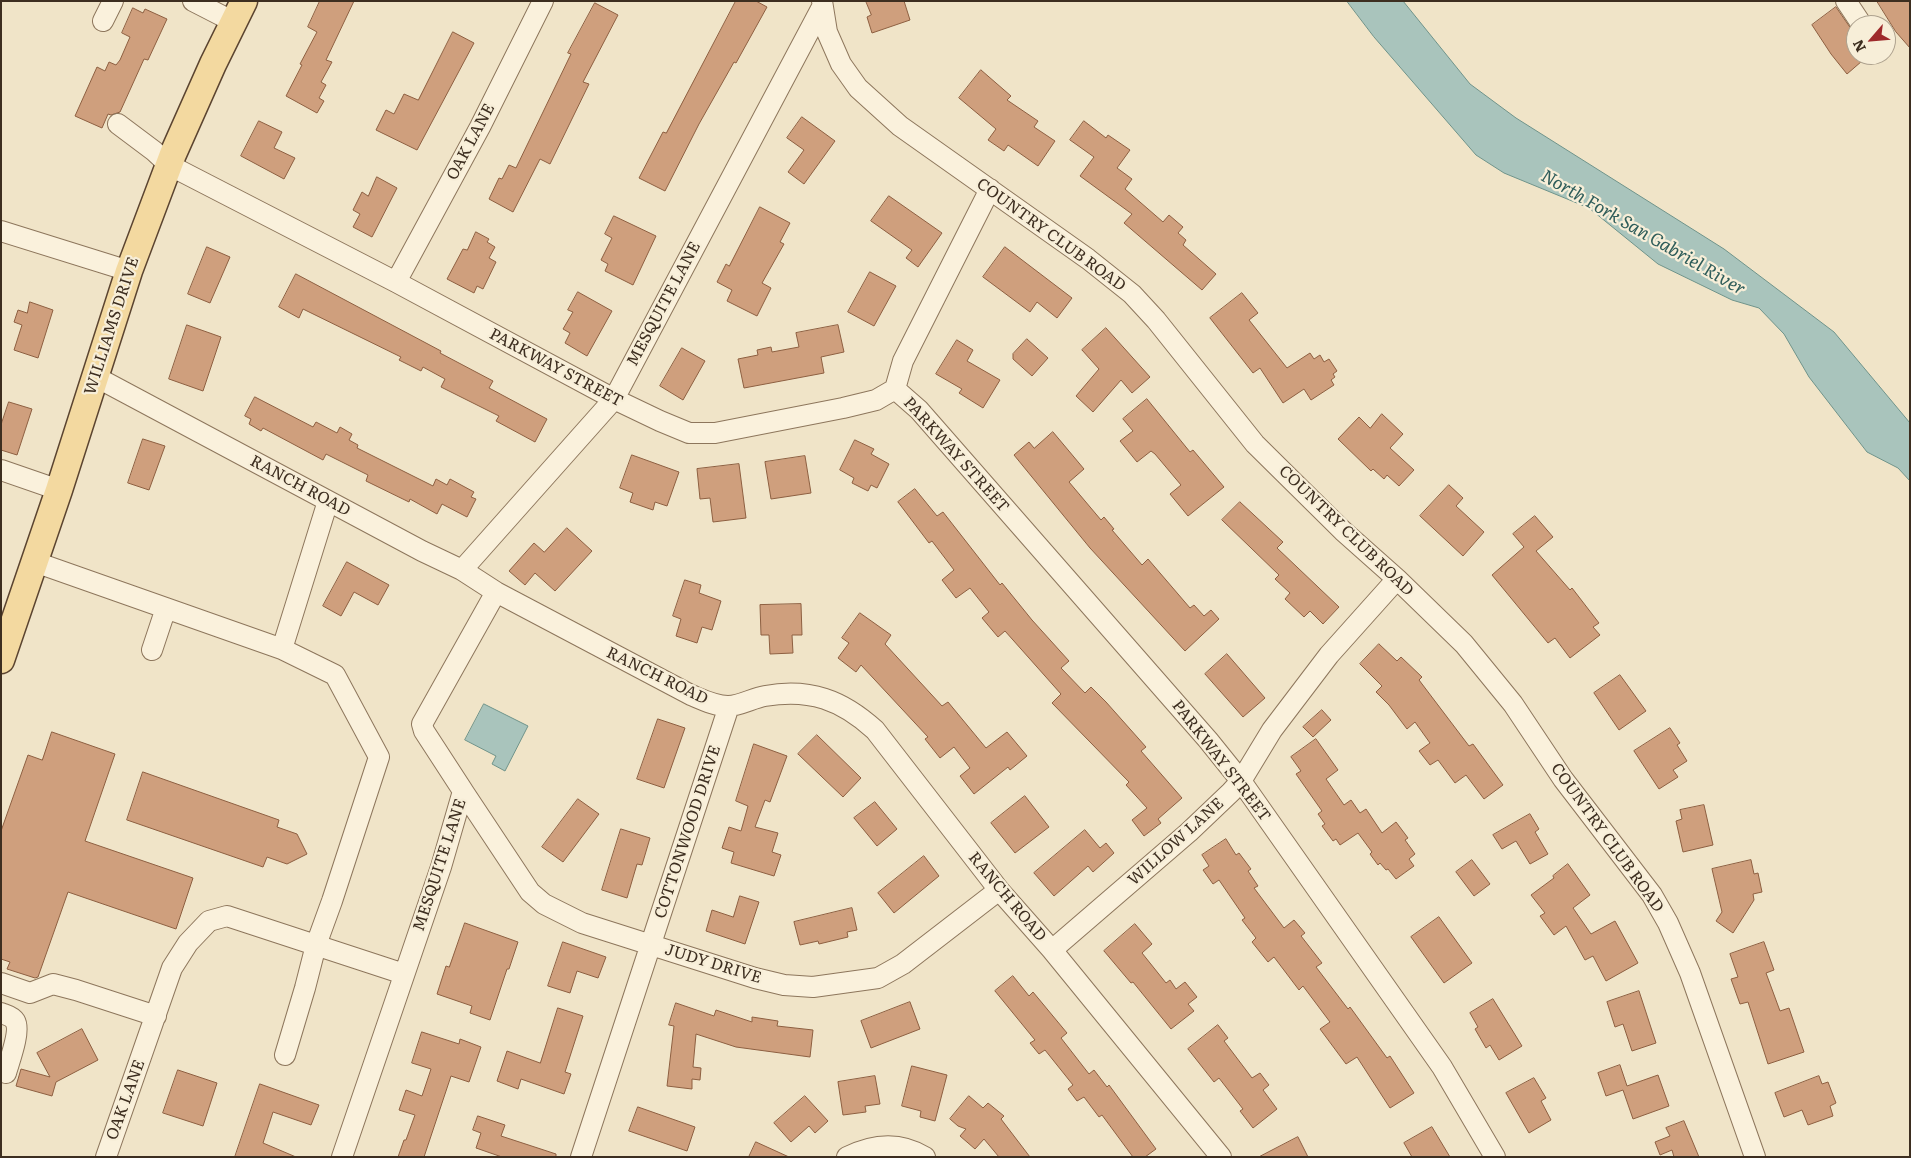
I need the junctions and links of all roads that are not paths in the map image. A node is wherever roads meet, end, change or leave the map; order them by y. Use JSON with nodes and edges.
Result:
{"nodes":[{"id":1,"x":113,"y":1,"type":"edge"},
{"id":2,"x":193,"y":1,"type":"edge"},
{"id":3,"x":543,"y":1,"type":"edge"},
{"id":4,"x":1846,"y":1,"type":"edge"},
{"id":5,"x":822,"y":4,"type":"edge"},
{"id":6,"x":239,"y":12,"type":"edge"},
{"id":7,"x":1855,"y":15,"type":"edge"},
{"id":8,"x":103,"y":21,"type":"dead end"},
{"id":9,"x":118,"y":124,"type":"dead end"},
{"id":10,"x":169,"y":165,"type":"junction"},
{"id":11,"x":990,"y":189,"type":"junction"},
{"id":12,"x":1,"y":230,"type":"edge"},
{"id":13,"x":129,"y":271,"type":"junction"},
{"id":14,"x":396,"y":282,"type":"junction"},
{"id":15,"x":96,"y":377,"type":"junction"},
{"id":16,"x":895,"y":389,"type":"junction"},
{"id":17,"x":614,"y":399,"type":"junction"},
{"id":18,"x":1,"y":470,"type":"edge"},
{"id":19,"x":59,"y":490,"type":"junction"},
{"id":20,"x":328,"y":501,"type":"junction"},
{"id":21,"x":35,"y":562,"type":"junction"},
{"id":22,"x":462,"y":570,"type":"junction"},
{"id":23,"x":1397,"y":579,"type":"junction"},
{"id":24,"x":496,"y":592,"type":"junction"},
{"id":25,"x":166,"y":608,"type":"junction"},
{"id":26,"x":282,"y":649,"type":"junction"},
{"id":27,"x":152,"y":650,"type":"dead end"},
{"id":28,"x":1,"y":660,"type":"edge"},
{"id":29,"x":729,"y":706,"type":"junction"},
{"id":30,"x":1241,"y":781,"type":"junction"},
{"id":31,"x":463,"y":791,"type":"junction"},
{"id":32,"x":999,"y":890,"type":"junction"},
{"id":33,"x":316,"y":945,"type":"junction"},
{"id":34,"x":651,"y":945,"type":"junction"},
{"id":35,"x":1052,"y":950,"type":"junction"},
{"id":36,"x":404,"y":974,"type":"junction"},
{"id":37,"x":1,"y":983,"type":"edge"},
{"id":38,"x":1,"y":1013,"type":"edge"},
{"id":39,"x":156,"y":1016,"type":"junction"},
{"id":40,"x":285,"y":1055,"type":"dead end"},
{"id":41,"x":6,"y":1073,"type":"dead end"},
{"id":42,"x":106,"y":1157,"type":"edge"},
{"id":43,"x":342,"y":1157,"type":"edge"},
{"id":44,"x":581,"y":1157,"type":"edge"},
{"id":45,"x":847,"y":1157,"type":"edge"},
{"id":46,"x":925,"y":1157,"type":"edge"},
{"id":47,"x":1221,"y":1157,"type":"edge"},
{"id":48,"x":1495,"y":1157,"type":"edge"},
{"id":49,"x":1755,"y":1157,"type":"edge"}],
"edges":[{"from":1,"to":8,"type":"street"},
{"from":2,"to":6,"type":"street"},
{"from":3,"to":14,"type":"street","name":"OAK LANE"},
{"from":4,"to":7,"type":"street"},
{"from":5,"to":11,"type":"street","name":"COUNTRY CLUB ROAD"},
{"from":5,"to":17,"type":"street","name":"MESQUITE LANE"},
{"from":6,"to":10,"type":"main road","name":"WILLIAMS DRIVE"},
{"from":9,"to":10,"type":"street","name":"PARKWAY STREET"},
{"from":10,"to":13,"type":"main road","name":"WILLIAMS DRIVE"},
{"from":10,"to":14,"type":"street","name":"PARKWAY STREET"},
{"from":11,"to":16,"type":"street"},
{"from":11,"to":23,"type":"street","name":"COUNTRY CLUB ROAD"},
{"from":12,"to":13,"type":"street"},
{"from":13,"to":15,"type":"main road","name":"WILLIAMS DRIVE"},
{"from":14,"to":17,"type":"street","name":"PARKWAY STREET"},
{"from":15,"to":19,"type":"main road","name":"WILLIAMS DRIVE"},
{"from":15,"to":20,"type":"street","name":"RANCH ROAD"},
{"from":16,"to":17,"type":"street","name":"PARKWAY STREET"},
{"from":16,"to":30,"type":"street","name":"PARKWAY STREET"},
{"from":17,"to":22,"type":"street","name":"MESQUITE LANE"},
{"from":18,"to":19,"type":"street"},
{"from":19,"to":21,"type":"main road","name":"WILLIAMS DRIVE"},
{"from":20,"to":22,"type":"street","name":"RANCH ROAD"},
{"from":20,"to":26,"type":"street"},
{"from":21,"to":25,"type":"street"},
{"from":21,"to":28,"type":"main road","name":"WILLIAMS DRIVE"},
{"from":22,"to":24,"type":"street","name":"RANCH ROAD"},
{"from":23,"to":30,"type":"street","name":"WILLOW LANE"},
{"from":23,"to":49,"type":"street","name":"COUNTRY CLUB ROAD"},
{"from":24,"to":29,"type":"street","name":"RANCH ROAD"},
{"from":24,"to":31,"type":"street","name":"MESQUITE LANE"},
{"from":25,"to":26,"type":"street"},
{"from":25,"to":27,"type":"street"},
{"from":26,"to":33,"type":"street"},
{"from":29,"to":32,"type":"street","name":"RANCH ROAD"},
{"from":29,"to":34,"type":"street","name":"COTTONWOOD DRIVE"},
{"from":30,"to":35,"type":"street","name":"WILLOW LANE"},
{"from":30,"to":48,"type":"street","name":"PARKWAY STREET"},
{"from":31,"to":34,"type":"street","name":"JUDY DRIVE"},
{"from":31,"to":36,"type":"street","name":"MESQUITE LANE"},
{"from":32,"to":34,"type":"street","name":"JUDY DRIVE"},
{"from":32,"to":35,"type":"street","name":"RANCH ROAD"},
{"from":33,"to":36,"type":"street","name":"OAK LANE"},
{"from":33,"to":39,"type":"street","name":"OAK LANE"},
{"from":33,"to":40,"type":"street"},
{"from":34,"to":44,"type":"street","name":"COTTONWOOD DRIVE"},
{"from":35,"to":47,"type":"street","name":"RANCH ROAD"},
{"from":36,"to":43,"type":"street","name":"MESQUITE LANE"},
{"from":37,"to":39,"type":"street"},
{"from":38,"to":41,"type":"street"},
{"from":39,"to":42,"type":"street","name":"OAK LANE"},
{"from":45,"to":46,"type":"street"}]}
